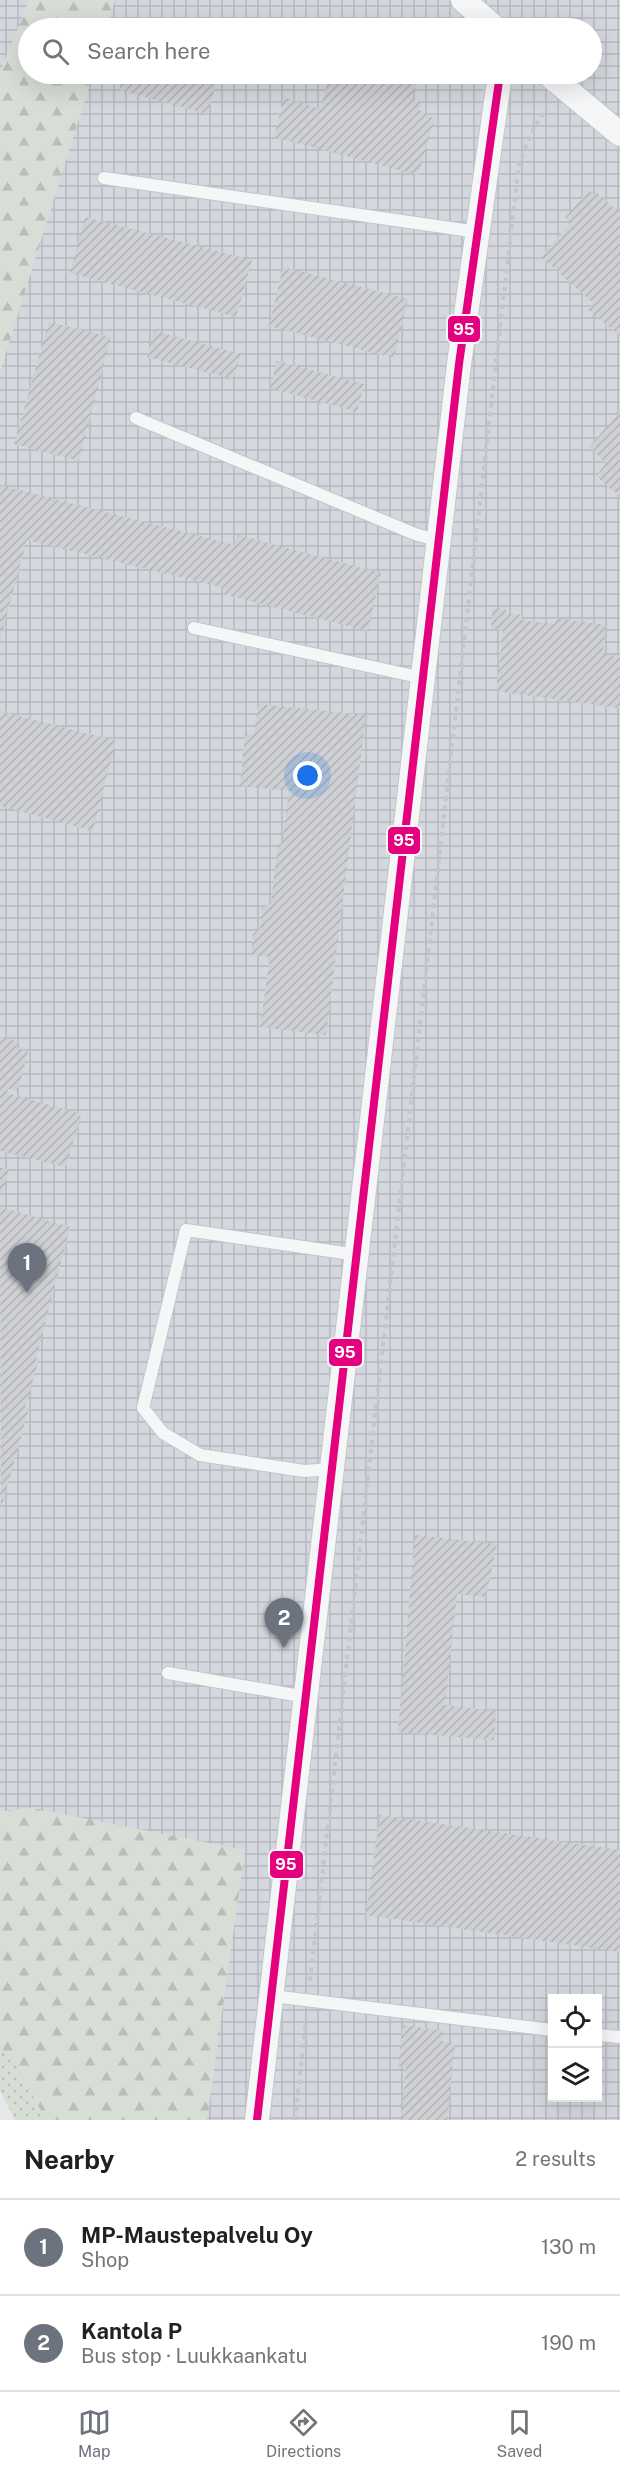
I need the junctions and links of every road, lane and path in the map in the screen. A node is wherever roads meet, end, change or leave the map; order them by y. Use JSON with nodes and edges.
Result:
{"nodes":[{"id":1,"x":463,"y":0,"type":"edge"},
{"id":2,"x":484,"y":18,"type":"edge"},
{"id":3,"x":499,"y":84,"type":"edge"},
{"id":4,"x":552,"y":84,"type":"edge"},
{"id":5,"x":560,"y":84,"type":"edge"},
{"id":6,"x":620,"y":134,"type":"edge"},
{"id":7,"x":104,"y":178,"type":"dead end"},
{"id":8,"x":477,"y":232,"type":"junction"},
{"id":9,"x":136,"y":418,"type":"dead end"},
{"id":10,"x":439,"y":541,"type":"junction"},
{"id":11,"x":194,"y":628,"type":"dead end"},
{"id":12,"x":423,"y":678,"type":"junction"},
{"id":13,"x":357,"y":1255,"type":"junction"},
{"id":14,"x":332,"y":1469,"type":"junction"},
{"id":15,"x":168,"y":1673,"type":"dead end"},
{"id":16,"x":306,"y":1697,"type":"junction"},
{"id":17,"x":272,"y":1996,"type":"junction"},
{"id":18,"x":308,"y":2002,"type":"junction"},
{"id":19,"x":548,"y":2030,"type":"edge"},
{"id":20,"x":602,"y":2035,"type":"edge"},
{"id":21,"x":620,"y":2037,"type":"edge"},
{"id":22,"x":257,"y":2120,"type":"edge"},
{"id":23,"x":295,"y":2120,"type":"edge"}],
"edges":[{"from":1,"to":2,"type":"street"},
{"from":3,"to":8,"type":"street"},
{"from":4,"to":18,"type":"path"},
{"from":5,"to":6,"type":"street"},
{"from":7,"to":8,"type":"lane"},
{"from":8,"to":10,"type":"street"},
{"from":9,"to":10,"type":"lane"},
{"from":10,"to":12,"type":"street"},
{"from":11,"to":12,"type":"lane"},
{"from":12,"to":13,"type":"street"},
{"from":13,"to":14,"type":"street"},
{"from":13,"to":14,"type":"lane"},
{"from":14,"to":16,"type":"street"},
{"from":15,"to":16,"type":"lane"},
{"from":16,"to":17,"type":"street"},
{"from":17,"to":18,"type":"lane"},
{"from":17,"to":22,"type":"street"},
{"from":18,"to":19,"type":"lane"},
{"from":18,"to":23,"type":"path"},
{"from":20,"to":21,"type":"lane"}]}
